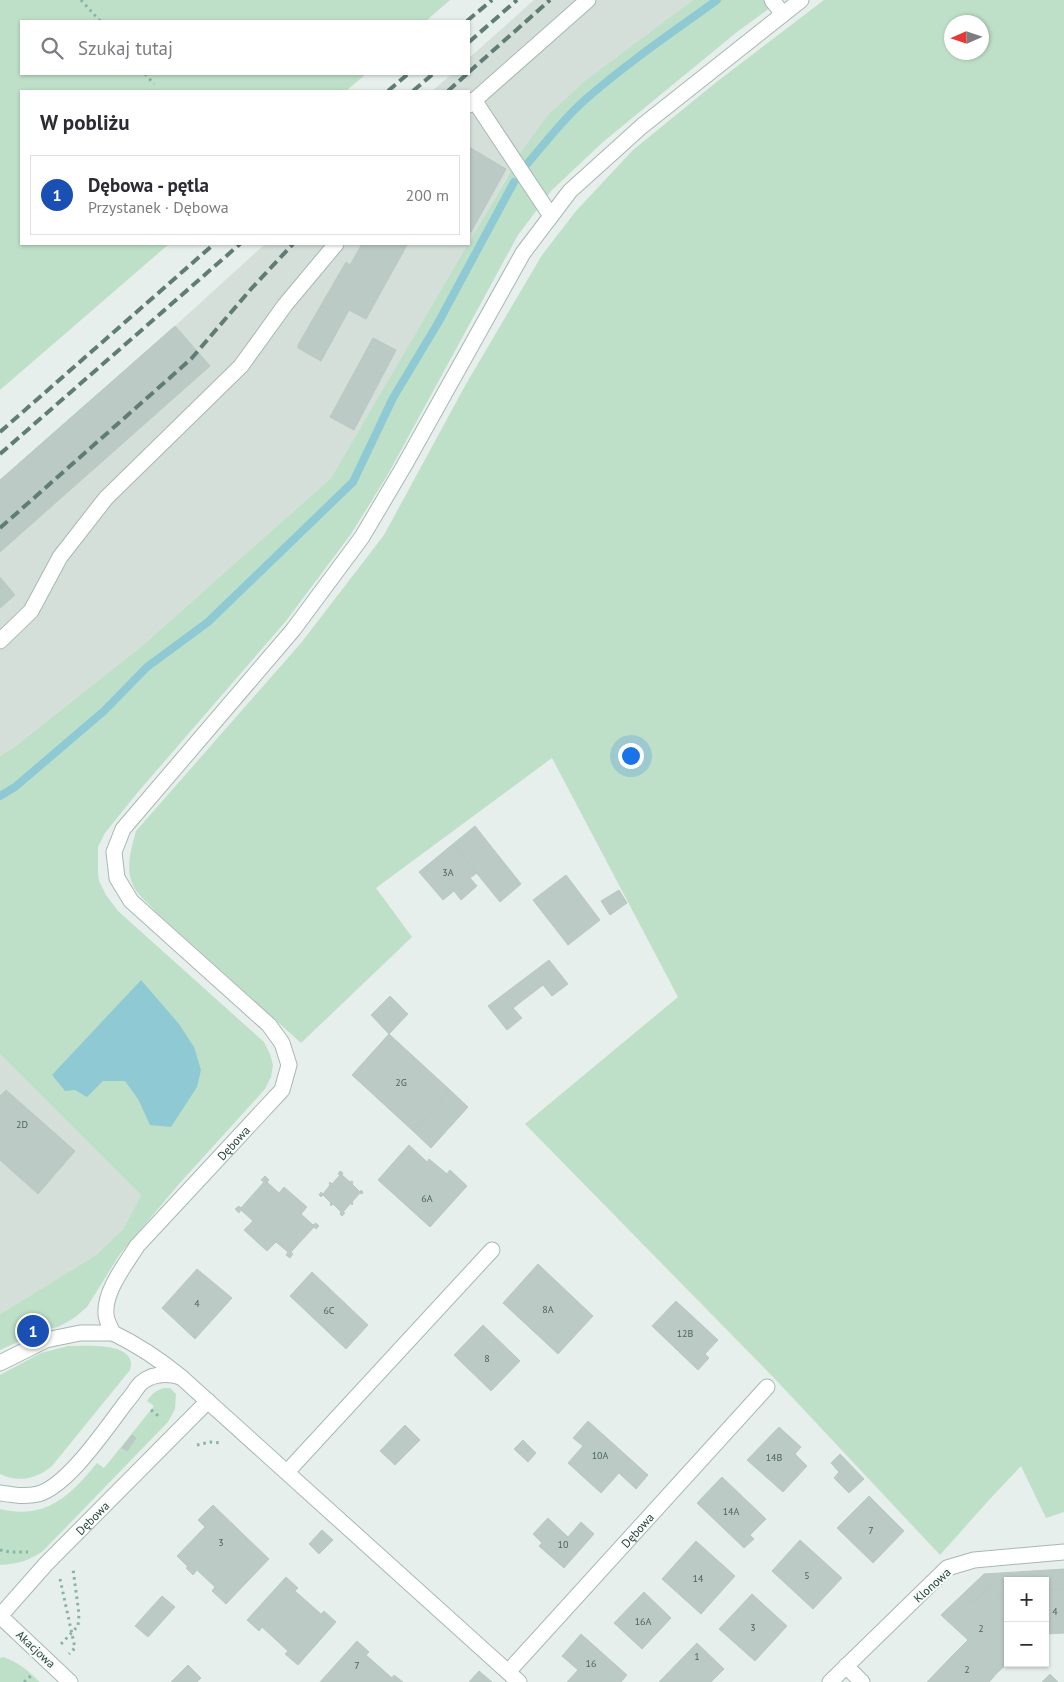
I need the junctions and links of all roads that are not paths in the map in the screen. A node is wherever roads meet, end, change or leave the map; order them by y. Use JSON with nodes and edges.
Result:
{"nodes":[{"id":1,"x":588,"y":0,"type":"edge"},
{"id":2,"x":772,"y":0,"type":"edge"},
{"id":3,"x":801,"y":0,"type":"edge"},
{"id":4,"x":783,"y":14,"type":"junction"},
{"id":5,"x":472,"y":103,"type":"edge"},
{"id":6,"x":551,"y":216,"type":"junction"},
{"id":7,"x":335,"y":245,"type":"edge"},
{"id":8,"x":0,"y":641,"type":"edge"},
{"id":9,"x":492,"y":1250,"type":"dead end"},
{"id":10,"x":113,"y":1333,"type":"junction"},
{"id":11,"x":0,"y":1363,"type":"edge"},
{"id":12,"x":181,"y":1377,"type":"junction"},
{"id":13,"x":766,"y":1387,"type":"dead end"},
{"id":14,"x":208,"y":1401,"type":"junction"},
{"id":15,"x":287,"y":1472,"type":"junction"},
{"id":16,"x":0,"y":1493,"type":"edge"},
{"id":17,"x":1064,"y":1552,"type":"edge"},
{"id":18,"x":0,"y":1616,"type":"edge"},
{"id":19,"x":846,"y":1666,"type":"junction"},
{"id":20,"x":508,"y":1672,"type":"junction"},
{"id":21,"x":70,"y":1682,"type":"edge"},
{"id":22,"x":519,"y":1682,"type":"edge"},
{"id":23,"x":830,"y":1682,"type":"edge"},
{"id":24,"x":862,"y":1682,"type":"edge"}],
"edges":[{"from":1,"to":5,"type":"street"},
{"from":2,"to":4,"type":"street"},
{"from":3,"to":4,"type":"street"},
{"from":4,"to":6,"type":"street"},
{"from":5,"to":6,"type":"street"},
{"from":6,"to":10,"type":"street","name":"Dębowa"},
{"from":7,"to":8,"type":"street"},
{"from":9,"to":15,"type":"street"},
{"from":10,"to":11,"type":"street"},
{"from":10,"to":12,"type":"street"},
{"from":12,"to":14,"type":"street"},
{"from":12,"to":16,"type":"street"},
{"from":13,"to":20,"type":"street","name":"Dębowa"},
{"from":14,"to":15,"type":"street"},
{"from":14,"to":18,"type":"street","name":"Dębowa"},
{"from":15,"to":20,"type":"street"},
{"from":17,"to":19,"type":"street","name":"Klonowa"},
{"from":18,"to":21,"type":"street","name":"Akacjowa"},
{"from":19,"to":23,"type":"street","name":"Klonowa"},
{"from":19,"to":24,"type":"street"},
{"from":20,"to":22,"type":"street"}]}
